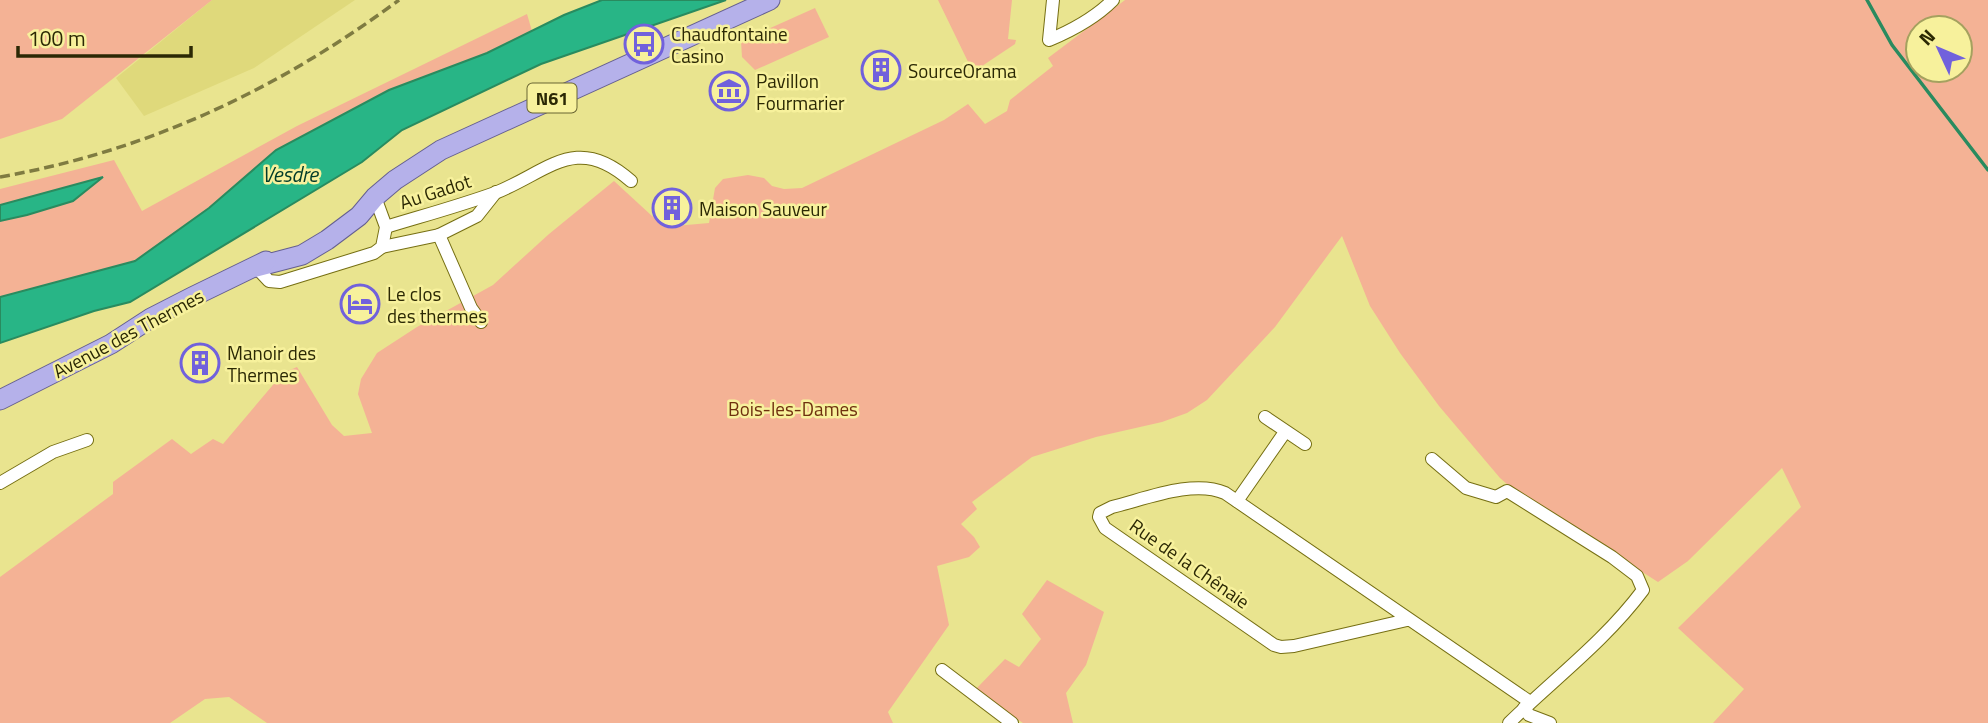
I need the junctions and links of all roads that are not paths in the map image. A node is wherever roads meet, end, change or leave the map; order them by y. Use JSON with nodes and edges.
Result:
{"nodes":[{"id":1,"x":770,"y":0,"type":"edge"},
{"id":2,"x":1053,"y":0,"type":"edge"},
{"id":3,"x":1113,"y":0,"type":"edge"},
{"id":4,"x":631,"y":181,"type":"dead end"},
{"id":5,"x":496,"y":192,"type":"junction"},
{"id":6,"x":375,"y":197,"type":"junction"},
{"id":7,"x":386,"y":227,"type":"junction"},
{"id":8,"x":439,"y":235,"type":"junction"},
{"id":9,"x":382,"y":247,"type":"junction"},
{"id":10,"x":256,"y":267,"type":"junction"},
{"id":11,"x":481,"y":322,"type":"dead end"},
{"id":12,"x":0,"y":400,"type":"edge"},
{"id":13,"x":1265,"y":417,"type":"dead end"},
{"id":14,"x":1285,"y":432,"type":"junction"},
{"id":15,"x":87,"y":440,"type":"dead end"},
{"id":16,"x":1305,"y":444,"type":"dead end"},
{"id":17,"x":1432,"y":459,"type":"dead end"},
{"id":18,"x":0,"y":484,"type":"edge"},
{"id":19,"x":1237,"y":501,"type":"junction"},
{"id":20,"x":1407,"y":620,"type":"junction"},
{"id":21,"x":942,"y":670,"type":"dead end"},
{"id":22,"x":1527,"y":705,"type":"junction"},
{"id":23,"x":1013,"y":723,"type":"edge"},
{"id":24,"x":1509,"y":723,"type":"edge"},
{"id":25,"x":1550,"y":723,"type":"edge"}],
"edges":[{"from":1,"to":6,"type":"main road","name":"Avenue des Thermes","number":"N61"},
{"from":2,"to":3,"type":"street"},
{"from":4,"to":5,"type":"street","name":"Au Gadot"},
{"from":5,"to":7,"type":"street","name":"Au Gadot"},
{"from":5,"to":8,"type":"street","name":"Au Gadot"},
{"from":6,"to":7,"type":"street"},
{"from":6,"to":10,"type":"main road","name":"Avenue des Thermes","number":"N61"},
{"from":7,"to":9,"type":"street"},
{"from":8,"to":9,"type":"street","name":"Au Gadot"},
{"from":8,"to":11,"type":"street"},
{"from":9,"to":10,"type":"street"},
{"from":10,"to":12,"type":"main road","name":"Avenue des Thermes","number":"N61"},
{"from":13,"to":14,"type":"street"},
{"from":14,"to":16,"type":"street"},
{"from":14,"to":19,"type":"street"},
{"from":15,"to":18,"type":"street"},
{"from":17,"to":22,"type":"street"},
{"from":19,"to":20,"type":"street","name":"Rue de la Chênaie"},
{"from":19,"to":20,"type":"street","name":"Rue de la Chênaie"},
{"from":20,"to":22,"type":"street","name":"Rue de la Chênaie"},
{"from":21,"to":23,"type":"street"},
{"from":22,"to":24,"type":"street"},
{"from":22,"to":25,"type":"street","name":"Rue de la Chênaie"}]}
